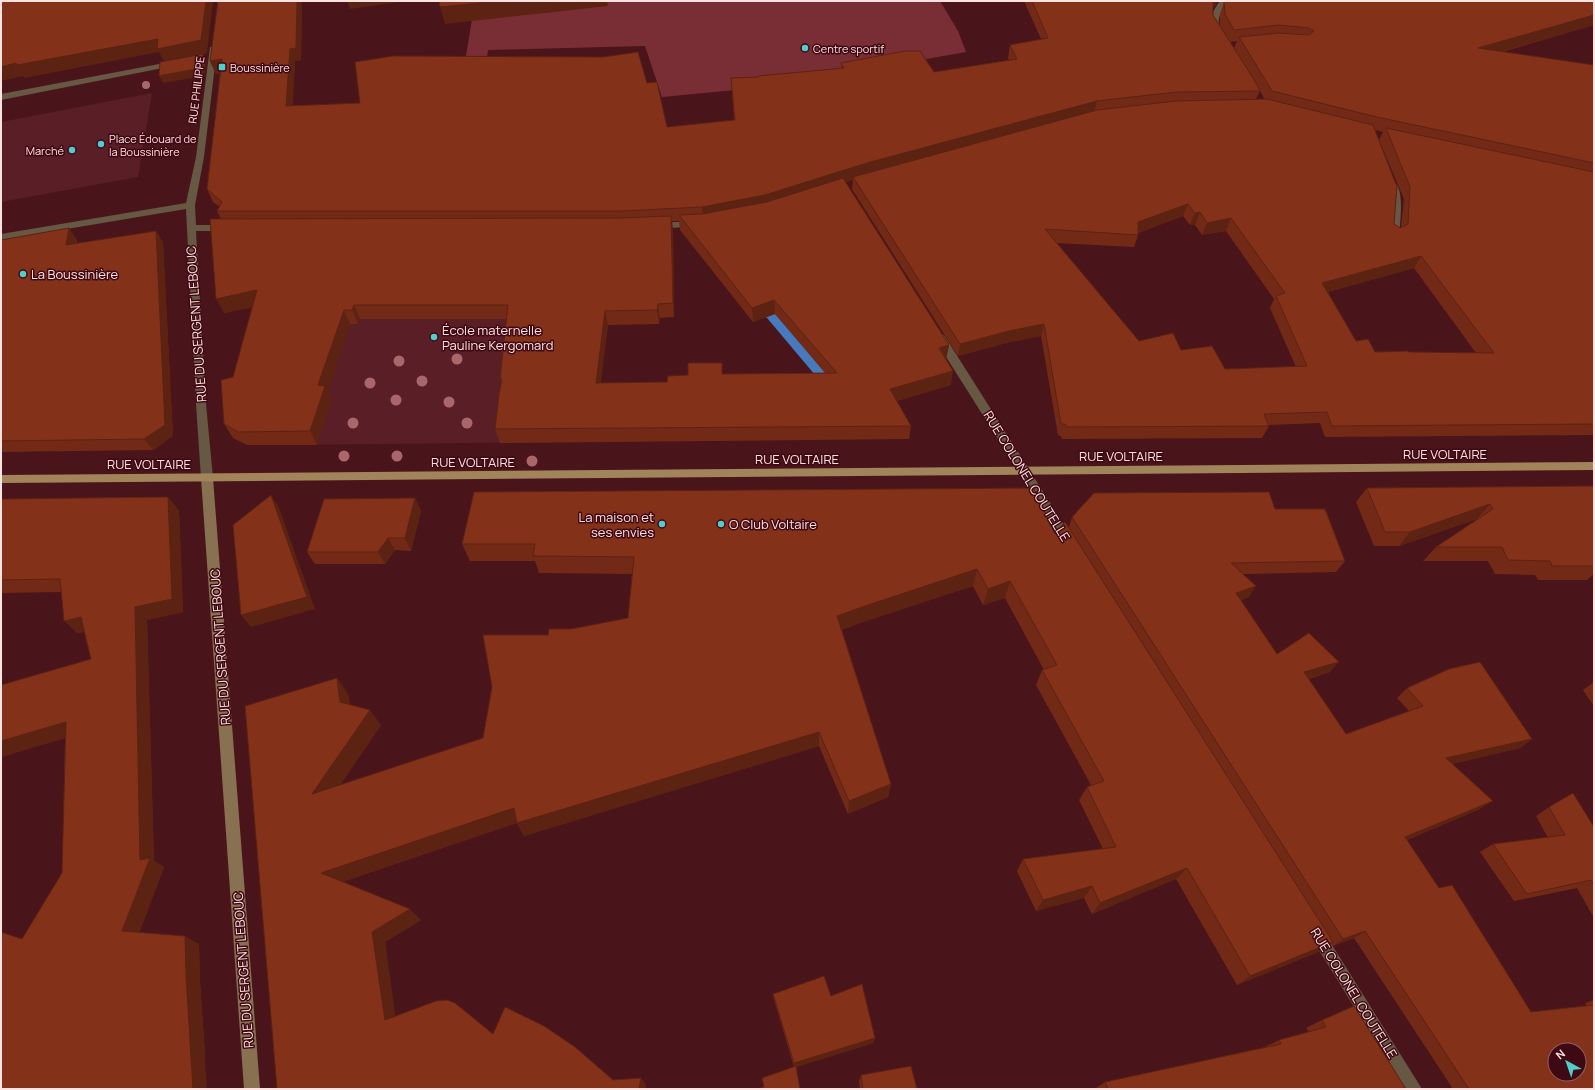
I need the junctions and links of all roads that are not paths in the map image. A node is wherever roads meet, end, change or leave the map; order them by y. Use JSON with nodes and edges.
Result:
{"nodes":[{"id":1,"x":1224,"y":1,"type":"edge"},
{"id":2,"x":1221,"y":37,"type":"edge"},
{"id":3,"x":213,"y":44,"type":"edge"},
{"id":4,"x":185,"y":61,"type":"edge"},
{"id":5,"x":1,"y":97,"type":"edge"},
{"id":6,"x":1388,"y":177,"type":"edge"},
{"id":7,"x":190,"y":205,"type":"junction"},
{"id":8,"x":703,"y":224,"type":"edge"},
{"id":9,"x":648,"y":227,"type":"edge"},
{"id":10,"x":191,"y":228,"type":"junction"},
{"id":11,"x":236,"y":228,"type":"edge"},
{"id":12,"x":1394,"y":236,"type":"edge"},
{"id":13,"x":1,"y":237,"type":"edge"},
{"id":14,"x":935,"y":330,"type":"edge"},
{"id":15,"x":1594,"y":466,"type":"edge"},
{"id":16,"x":1024,"y":471,"type":"junction"},
{"id":17,"x":207,"y":478,"type":"junction"},
{"id":18,"x":1,"y":479,"type":"edge"},
{"id":19,"x":1075,"y":552,"type":"edge"},
{"id":20,"x":1308,"y":921,"type":"edge"},
{"id":21,"x":252,"y":1089,"type":"edge"},
{"id":22,"x":1414,"y":1089,"type":"edge"}],
"edges":[{"from":1,"to":2,"type":"street"},
{"from":3,"to":7,"type":"street","name":"RUE PHILIPPE"},
{"from":4,"to":5,"type":"street"},
{"from":6,"to":12,"type":"street"},
{"from":7,"to":10,"type":"street","name":"RUE DU SERGENT LEBOUC"},
{"from":7,"to":13,"type":"street"},
{"from":8,"to":9,"type":"street"},
{"from":10,"to":11,"type":"street"},
{"from":10,"to":17,"type":"street","name":"RUE DU SERGENT LEBOUC"},
{"from":14,"to":16,"type":"street","name":"RUE COLONEL COUTELLE"},
{"from":15,"to":16,"type":"main road","name":"RUE VOLTAIRE"},
{"from":16,"to":17,"type":"main road","name":"RUE VOLTAIRE"},
{"from":16,"to":19,"type":"street","name":"RUE COLONEL COUTELLE"},
{"from":17,"to":18,"type":"main road","name":"RUE VOLTAIRE"},
{"from":17,"to":21,"type":"main road","name":"RUE DU SERGENT LEBOUC"},
{"from":20,"to":22,"type":"street","name":"RUE COLONEL COUTELLE"}]}
